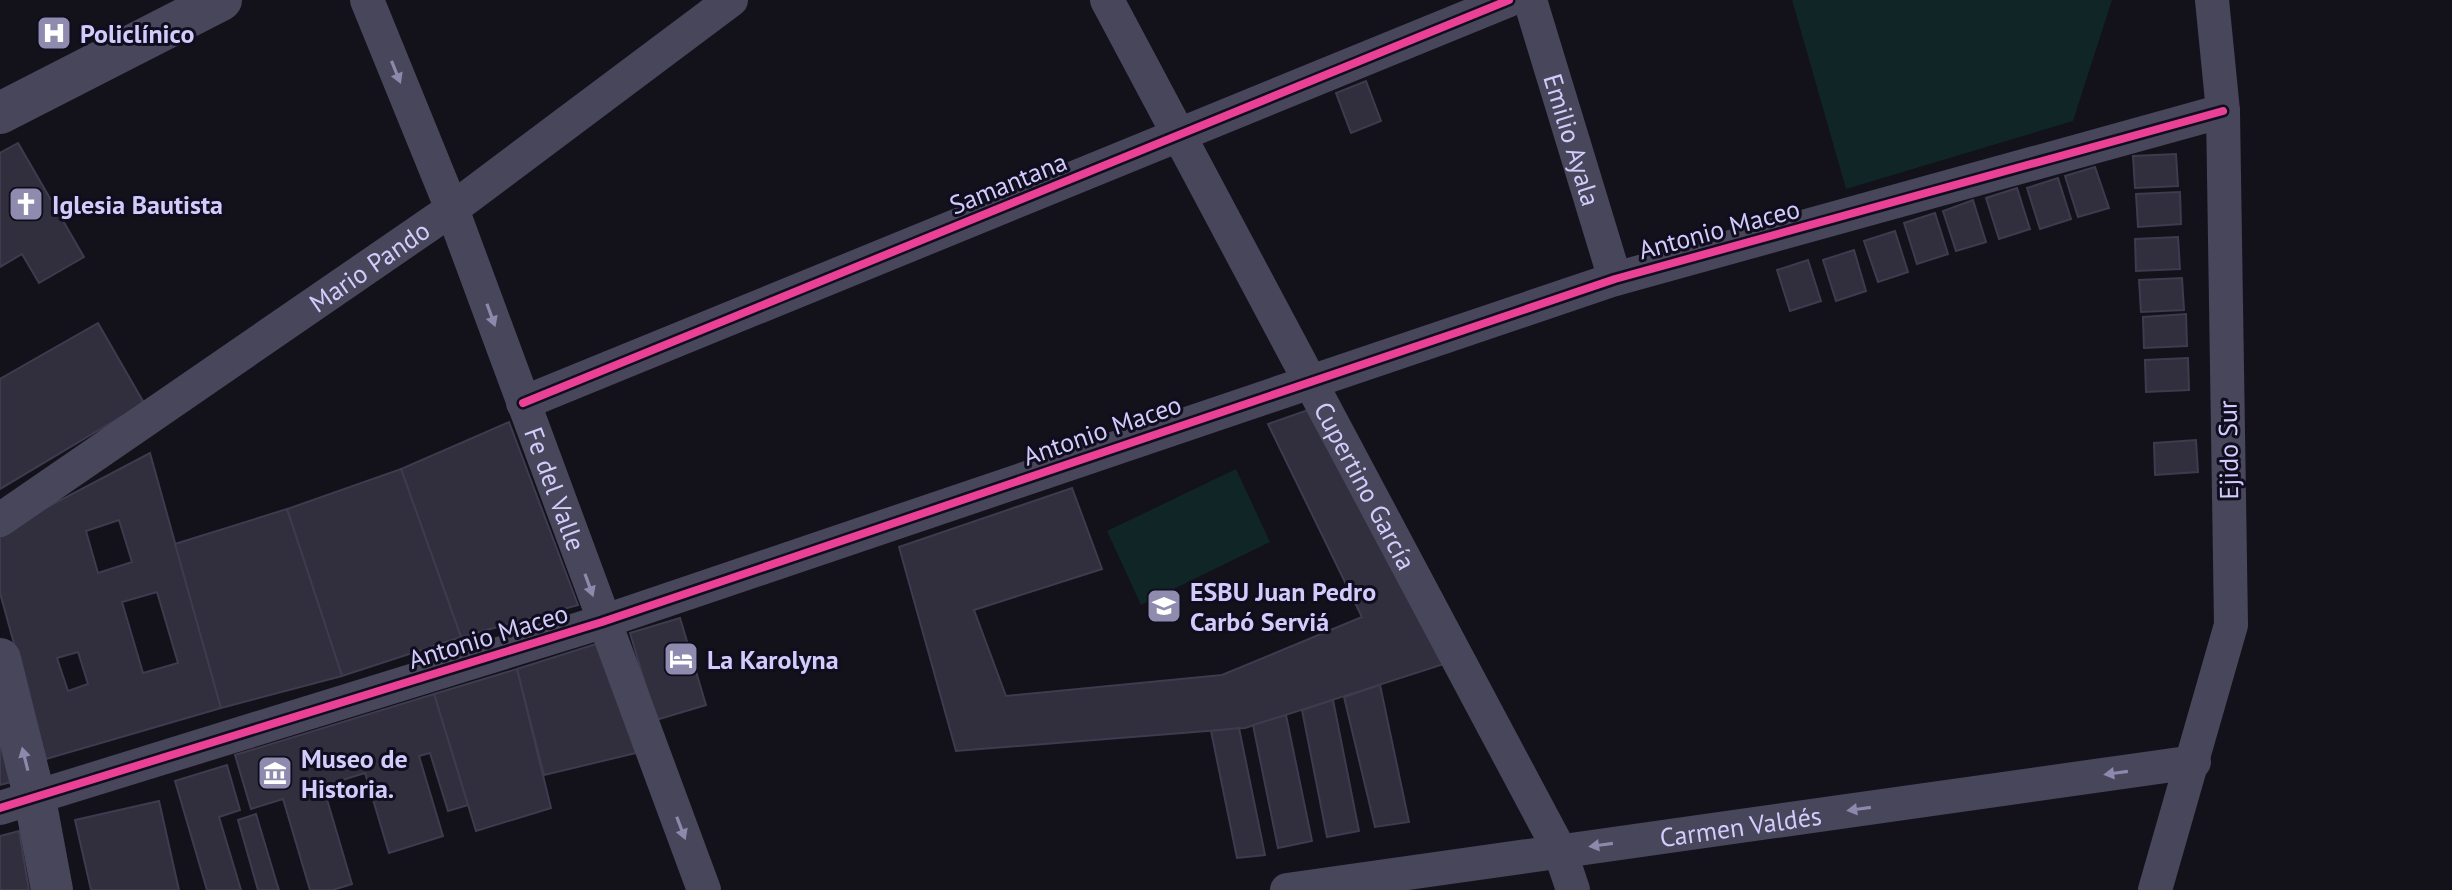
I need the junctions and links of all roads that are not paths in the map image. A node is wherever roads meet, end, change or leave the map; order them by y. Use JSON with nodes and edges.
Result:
{"nodes":[{"id":1,"x":221,"y":0,"type":"edge"},
{"id":2,"x":367,"y":0,"type":"edge"},
{"id":3,"x":731,"y":0,"type":"edge"},
{"id":4,"x":1107,"y":0,"type":"edge"},
{"id":5,"x":1509,"y":0,"type":"edge"},
{"id":6,"x":1530,"y":0,"type":"edge"},
{"id":7,"x":2212,"y":0,"type":"edge"},
{"id":8,"x":2223,"y":111,"type":"junction"},
{"id":9,"x":0,"y":113,"type":"edge"},
{"id":10,"x":1181,"y":134,"type":"junction"},
{"id":11,"x":452,"y":209,"type":"junction"},
{"id":12,"x":1615,"y":279,"type":"junction"},
{"id":13,"x":1311,"y":379,"type":"junction"},
{"id":14,"x":523,"y":403,"type":"junction"},
{"id":15,"x":0,"y":520,"type":"edge"},
{"id":16,"x":602,"y":622,"type":"junction"},
{"id":17,"x":0,"y":659,"type":"edge"},
{"id":18,"x":2194,"y":762,"type":"junction"},
{"id":19,"x":17,"y":803,"type":"edge"},
{"id":20,"x":1560,"y":851,"type":"junction"},
{"id":21,"x":52,"y":890,"type":"edge"},
{"id":22,"x":704,"y":890,"type":"edge"},
{"id":23,"x":1287,"y":890,"type":"edge"},
{"id":24,"x":1573,"y":890,"type":"edge"},
{"id":25,"x":2155,"y":890,"type":"edge"}],
"edges":[{"from":1,"to":9,"type":"street"},
{"from":2,"to":11,"type":"street","name":"Fe del Valle","one_way":true},
{"from":3,"to":11,"type":"street","name":"Mario Pando"},
{"from":4,"to":10,"type":"street","name":"Cupertino García"},
{"from":5,"to":10,"type":"street","name":"Samantana"},
{"from":6,"to":12,"type":"street","name":"Emilio Ayala"},
{"from":7,"to":8,"type":"street","name":"Ejido Sur"},
{"from":8,"to":12,"type":"street","name":"Antonio Maceo"},
{"from":8,"to":18,"type":"street","name":"Ejido Sur"},
{"from":10,"to":13,"type":"street","name":"Cupertino García"},
{"from":10,"to":14,"type":"street","name":"Samantana"},
{"from":11,"to":14,"type":"street","name":"Fe del Valle","one_way":true},
{"from":11,"to":15,"type":"street","name":"Mario Pando"},
{"from":12,"to":13,"type":"street","name":"Antonio Maceo"},
{"from":13,"to":16,"type":"street","name":"Antonio Maceo"},
{"from":13,"to":20,"type":"street","name":"Cupertino García"},
{"from":14,"to":16,"type":"street","name":"Fe del Valle","one_way":true},
{"from":16,"to":19,"type":"street","name":"Antonio Maceo"},
{"from":16,"to":22,"type":"street","name":"Fe del Valle","one_way":true},
{"from":19,"to":17,"type":"street","one_way":true},
{"from":18,"to":20,"type":"street","name":"Carmen Valdés","one_way":true},
{"from":18,"to":25,"type":"street","name":"Ejido Sur"},
{"from":19,"to":21,"type":"street"},
{"from":20,"to":23,"type":"street","name":"Carmen Valdés"},
{"from":20,"to":24,"type":"street","name":"Cupertino García"}]}
